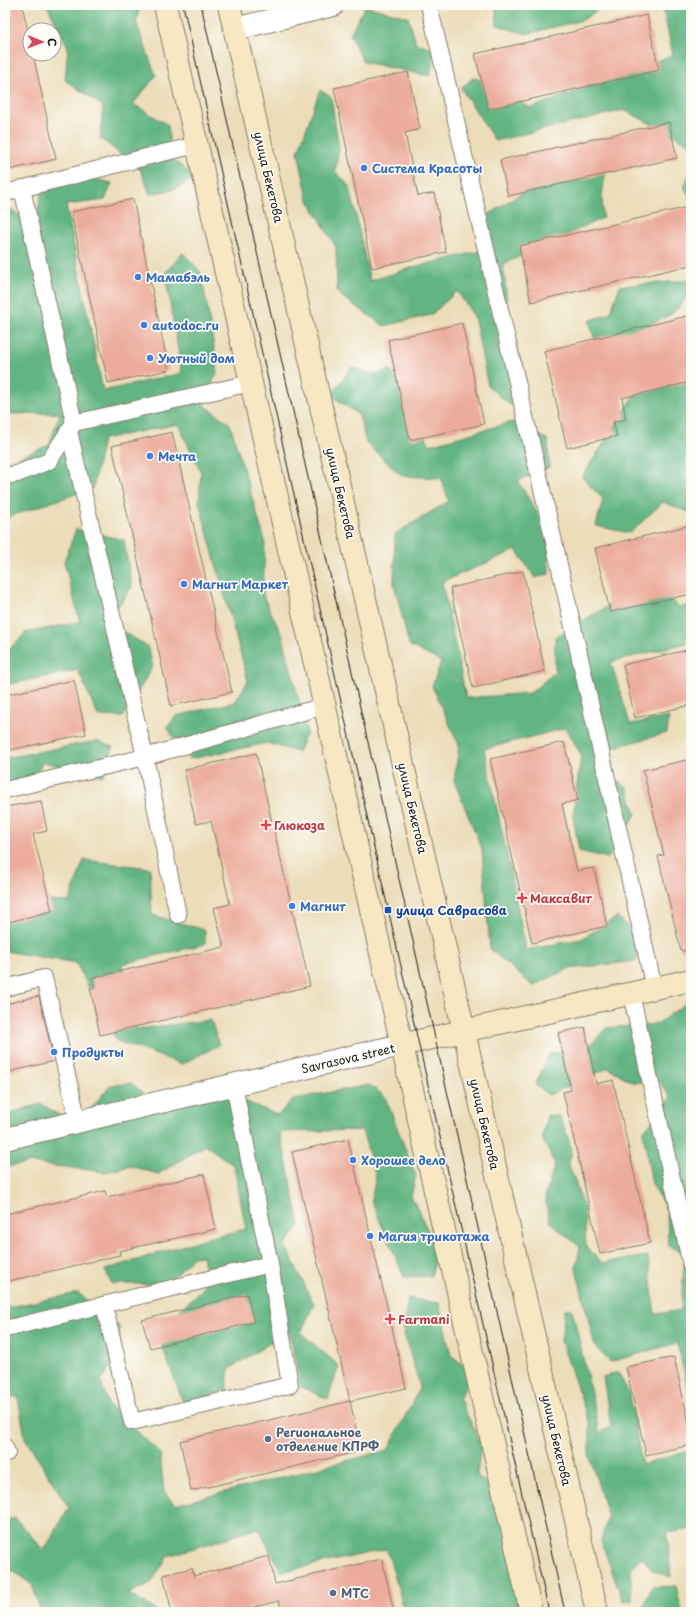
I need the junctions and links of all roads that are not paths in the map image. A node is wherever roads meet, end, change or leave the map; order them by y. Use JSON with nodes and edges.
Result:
{"nodes":[{"id":1,"x":165,"y":5,"type":"edge"},
{"id":2,"x":229,"y":5,"type":"edge"},
{"id":3,"x":333,"y":5,"type":"edge"},
{"id":4,"x":429,"y":5,"type":"edge"},
{"id":5,"x":235,"y":29,"type":"junction"},
{"id":6,"x":197,"y":145,"type":"junction"},
{"id":7,"x":22,"y":188,"type":"junction"},
{"id":8,"x":5,"y":193,"type":"edge"},
{"id":9,"x":251,"y":383,"type":"junction"},
{"id":10,"x":72,"y":427,"type":"junction"},
{"id":11,"x":5,"y":476,"type":"edge"},
{"id":12,"x":324,"y":706,"type":"junction"},
{"id":13,"x":145,"y":757,"type":"junction"},
{"id":14,"x":5,"y":790,"type":"edge"},
{"id":15,"x":178,"y":915,"type":"dead end"},
{"id":16,"x":691,"y":980,"type":"edge"},
{"id":17,"x":5,"y":988,"type":"edge"},
{"id":18,"x":654,"y":988,"type":"junction"},
{"id":19,"x":631,"y":993,"type":"junction"},
{"id":20,"x":464,"y":1031,"type":"junction"},
{"id":21,"x":401,"y":1045,"type":"junction"},
{"id":22,"x":234,"y":1085,"type":"junction"},
{"id":23,"x":78,"y":1121,"type":"junction"},
{"id":24,"x":5,"y":1138,"type":"edge"},
{"id":25,"x":270,"y":1264,"type":"junction"},
{"id":26,"x":691,"y":1265,"type":"edge"},
{"id":27,"x":104,"y":1305,"type":"junction"},
{"id":28,"x":5,"y":1329,"type":"edge"},
{"id":29,"x":531,"y":1612,"type":"edge"},
{"id":30,"x":597,"y":1612,"type":"edge"}],
"edges":[{"from":1,"to":6,"type":"main road"},
{"from":2,"to":5,"type":"main road","name":"улица Бекетова"},
{"from":3,"to":5,"type":"street"},
{"from":4,"to":18,"type":"lane"},
{"from":5,"to":20,"type":"main road","name":"улица Бекетова"},
{"from":6,"to":7,"type":"lane"},
{"from":6,"to":9,"type":"main road"},
{"from":7,"to":8,"type":"lane"},
{"from":7,"to":10,"type":"lane"},
{"from":9,"to":10,"type":"lane"},
{"from":9,"to":12,"type":"main road"},
{"from":10,"to":11,"type":"lane"},
{"from":10,"to":13,"type":"lane"},
{"from":12,"to":13,"type":"lane"},
{"from":12,"to":21,"type":"main road"},
{"from":13,"to":14,"type":"lane"},
{"from":13,"to":15,"type":"lane"},
{"from":16,"to":18,"type":"main road","name":"Savrasova street"},
{"from":17,"to":23,"type":"lane"},
{"from":18,"to":19,"type":"main road","name":"Savrasova street"},
{"from":19,"to":20,"type":"main road","name":"Savrasova street"},
{"from":19,"to":26,"type":"lane"},
{"from":20,"to":21,"type":"main road","name":"Savrasova street"},
{"from":20,"to":30,"type":"main road","name":"улица Бекетова"},
{"from":21,"to":22,"type":"street","name":"Savrasova street"},
{"from":21,"to":29,"type":"main road"},
{"from":22,"to":23,"type":"street","name":"Savrasova street"},
{"from":22,"to":25,"type":"lane"},
{"from":23,"to":24,"type":"street","name":"Savrasova street"},
{"from":25,"to":27,"type":"lane"},
{"from":25,"to":27,"type":"lane"},
{"from":27,"to":28,"type":"lane"}]}
